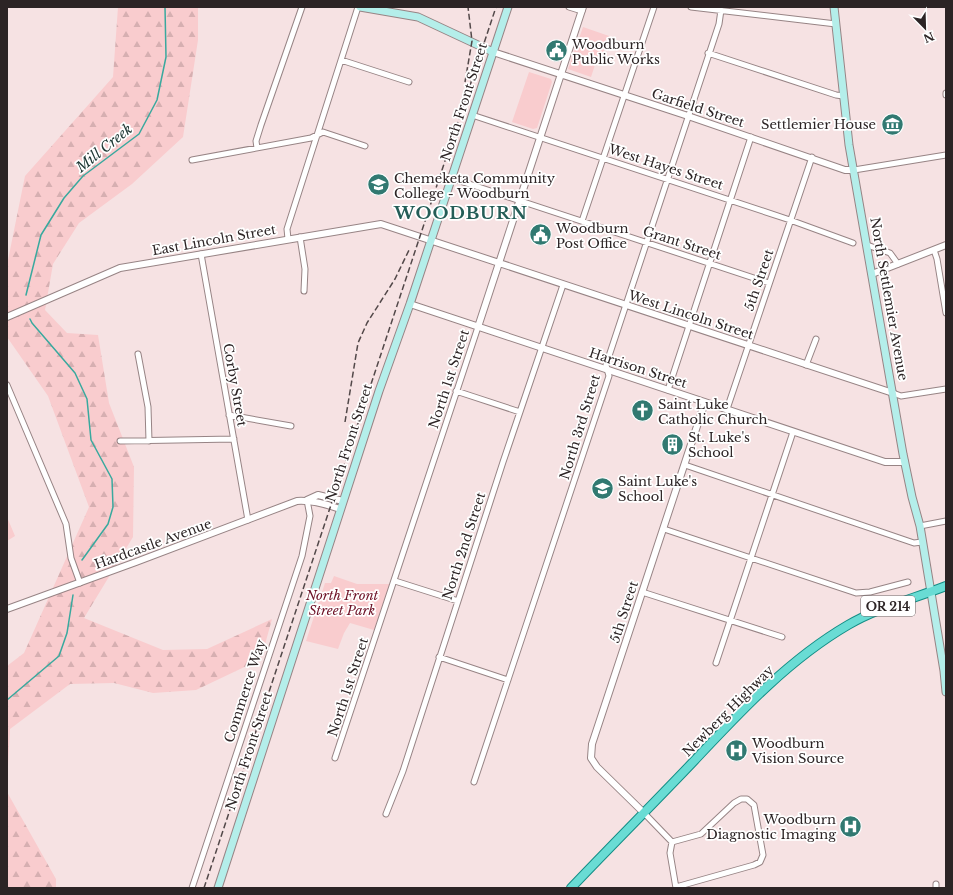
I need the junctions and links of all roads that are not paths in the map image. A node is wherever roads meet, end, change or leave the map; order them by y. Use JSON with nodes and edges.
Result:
{"nodes":[{"id":1,"x":302,"y":7,"type":"edge"},
{"id":2,"x":359,"y":7,"type":"edge"},
{"id":3,"x":508,"y":7,"type":"edge"},
{"id":4,"x":569,"y":7,"type":"edge"},
{"id":5,"x":654,"y":7,"type":"edge"},
{"id":6,"x":692,"y":7,"type":"edge"},
{"id":7,"x":834,"y":7,"type":"edge"},
{"id":8,"x":582,"y":9,"type":"edge"},
{"id":9,"x":732,"y":9,"type":"edge"},
{"id":10,"x":399,"y":10,"type":"edge"},
{"id":11,"x":721,"y":10,"type":"junction"},
{"id":12,"x":836,"y":24,"type":"junction"},
{"id":13,"x":493,"y":52,"type":"junction"},
{"id":14,"x":708,"y":53,"type":"junction"},
{"id":15,"x":342,"y":60,"type":"junction"},
{"id":16,"x":562,"y":75,"type":"junction"},
{"id":17,"x":409,"y":82,"type":"dead end"},
{"id":18,"x":625,"y":96,"type":"junction"},
{"id":19,"x":843,"y":96,"type":"junction"},
{"id":20,"x":472,"y":115,"type":"junction"},
{"id":21,"x":688,"y":116,"type":"junction"},
{"id":22,"x":317,"y":135,"type":"junction"},
{"id":23,"x":751,"y":137,"type":"junction"},
{"id":24,"x":540,"y":138,"type":"junction"},
{"id":25,"x":365,"y":146,"type":"dead end"},
{"id":26,"x":257,"y":148,"type":"junction"},
{"id":27,"x":946,"y":155,"type":"edge"},
{"id":28,"x":812,"y":157,"type":"junction"},
{"id":29,"x":604,"y":158,"type":"junction"},
{"id":30,"x":192,"y":160,"type":"dead end"},
{"id":31,"x":854,"y":170,"type":"junction"},
{"id":32,"x":451,"y":178,"type":"junction"},
{"id":33,"x":667,"y":179,"type":"junction"},
{"id":34,"x":730,"y":200,"type":"junction"},
{"id":35,"x":520,"y":201,"type":"junction"},
{"id":36,"x":790,"y":220,"type":"junction"},
{"id":37,"x":582,"y":221,"type":"junction"},
{"id":38,"x":300,"y":237,"type":"junction"},
{"id":39,"x":288,"y":239,"type":"junction"},
{"id":40,"x":431,"y":241,"type":"junction"},
{"id":41,"x":853,"y":242,"type":"dead end"},
{"id":42,"x":646,"y":243,"type":"junction"},
{"id":43,"x":867,"y":245,"type":"junction"},
{"id":44,"x":946,"y":245,"type":"edge"},
{"id":45,"x":934,"y":250,"type":"junction"},
{"id":46,"x":201,"y":254,"type":"junction"},
{"id":47,"x":499,"y":264,"type":"junction"},
{"id":48,"x":709,"y":264,"type":"junction"},
{"id":49,"x":898,"y":264,"type":"junction"},
{"id":50,"x":872,"y":274,"type":"junction"},
{"id":51,"x":769,"y":283,"type":"junction"},
{"id":52,"x":563,"y":285,"type":"junction"},
{"id":53,"x":304,"y":291,"type":"dead end"},
{"id":54,"x":410,"y":304,"type":"junction"},
{"id":55,"x":625,"y":305,"type":"junction"},
{"id":56,"x":946,"y":312,"type":"edge"},
{"id":57,"x":7,"y":318,"type":"edge"},
{"id":58,"x":689,"y":326,"type":"junction"},
{"id":59,"x":478,"y":327,"type":"junction"},
{"id":60,"x":816,"y":339,"type":"dead end"},
{"id":61,"x":748,"y":346,"type":"junction"},
{"id":62,"x":542,"y":348,"type":"junction"},
{"id":63,"x":138,"y":354,"type":"dead end"},
{"id":64,"x":806,"y":365,"type":"junction"},
{"id":65,"x":607,"y":370,"type":"junction"},
{"id":66,"x":7,"y":385,"type":"edge"},
{"id":67,"x":946,"y":389,"type":"edge"},
{"id":68,"x":668,"y":390,"type":"junction"},
{"id":69,"x":456,"y":391,"type":"junction"},
{"id":70,"x":893,"y":393,"type":"junction"},
{"id":71,"x":705,"y":402,"type":"junction"},
{"id":72,"x":727,"y":409,"type":"junction"},
{"id":73,"x":520,"y":412,"type":"junction"},
{"id":74,"x":230,"y":415,"type":"junction"},
{"id":75,"x":291,"y":426,"type":"dead end"},
{"id":76,"x":793,"y":432,"type":"junction"},
{"id":77,"x":234,"y":439,"type":"junction"},
{"id":78,"x":120,"y":441,"type":"dead end"},
{"id":79,"x":150,"y":441,"type":"junction"},
{"id":80,"x":905,"y":462,"type":"junction"},
{"id":81,"x":685,"y":465,"type":"junction"},
{"id":82,"x":772,"y":494,"type":"junction"},
{"id":83,"x":307,"y":500,"type":"junction"},
{"id":84,"x":343,"y":500,"type":"junction"},
{"id":85,"x":340,"y":509,"type":"junction"},
{"id":86,"x":248,"y":520,"type":"junction"},
{"id":87,"x":946,"y":521,"type":"edge"},
{"id":88,"x":920,"y":526,"type":"junction"},
{"id":89,"x":664,"y":529,"type":"junction"},
{"id":90,"x":922,"y":542,"type":"junction"},
{"id":91,"x":751,"y":557,"type":"junction"},
{"id":92,"x":395,"y":581,"type":"junction"},
{"id":93,"x":80,"y":582,"type":"junction"},
{"id":94,"x":908,"y":582,"type":"dead end"},
{"id":95,"x":946,"y":586,"type":"edge"},
{"id":96,"x":642,"y":592,"type":"junction"},
{"id":97,"x":931,"y":593,"type":"junction"},
{"id":98,"x":946,"y":594,"type":"edge"},
{"id":99,"x":458,"y":601,"type":"junction"},
{"id":100,"x":7,"y":609,"type":"edge"},
{"id":101,"x":730,"y":620,"type":"junction"},
{"id":102,"x":782,"y":637,"type":"dead end"},
{"id":103,"x":439,"y":657,"type":"junction"},
{"id":104,"x":716,"y":662,"type":"dead end"},
{"id":105,"x":508,"y":680,"type":"junction"},
{"id":106,"x":946,"y":692,"type":"edge"},
{"id":107,"x":335,"y":758,"type":"dead end"},
{"id":108,"x":474,"y":782,"type":"dead end"},
{"id":109,"x":644,"y":813,"type":"junction"},
{"id":110,"x":386,"y":814,"type":"dead end"},
{"id":111,"x":672,"y":842,"type":"junction"},
{"id":112,"x":676,"y":887,"type":"edge"},
{"id":113,"x":192,"y":888,"type":"edge"},
{"id":114,"x":218,"y":888,"type":"edge"},
{"id":115,"x":571,"y":888,"type":"edge"}],
"edges":[{"from":1,"to":26,"type":"street"},
{"from":2,"to":10,"type":"main road"},
{"from":2,"to":15,"type":"street"},
{"from":3,"to":13,"type":"main road","name":"North Front Street"},
{"from":4,"to":8,"type":"street"},
{"from":5,"to":18,"type":"street"},
{"from":6,"to":11,"type":"street"},
{"from":7,"to":12,"type":"main road","name":"North Settlemier Avenue"},
{"from":8,"to":16,"type":"street","name":"North 1st Street"},
{"from":9,"to":11,"type":"street"},
{"from":9,"to":12,"type":"street"},
{"from":10,"to":13,"type":"main road"},
{"from":11,"to":14,"type":"street","name":"North 3rd Street"},
{"from":12,"to":19,"type":"main road","name":"North Settlemier Avenue"},
{"from":13,"to":16,"type":"street","name":"Garfield Street"},
{"from":13,"to":20,"type":"main road","name":"North Front Street"},
{"from":14,"to":19,"type":"street"},
{"from":14,"to":21,"type":"street","name":"North 3rd Street"},
{"from":15,"to":17,"type":"street"},
{"from":15,"to":22,"type":"street"},
{"from":16,"to":18,"type":"street","name":"Garfield Street"},
{"from":16,"to":24,"type":"street","name":"North 1st Street"},
{"from":18,"to":21,"type":"street","name":"Garfield Street"},
{"from":18,"to":29,"type":"street"},
{"from":19,"to":31,"type":"main road","name":"North Settlemier Avenue"},
{"from":20,"to":24,"type":"street","name":"West Hayes Street"},
{"from":20,"to":32,"type":"main road","name":"North Front Street"},
{"from":21,"to":23,"type":"street","name":"Garfield Street"},
{"from":21,"to":33,"type":"street","name":"North 3rd Street"},
{"from":22,"to":25,"type":"street"},
{"from":22,"to":26,"type":"street"},
{"from":22,"to":39,"type":"street"},
{"from":23,"to":28,"type":"street","name":"Garfield Street"},
{"from":23,"to":34,"type":"street"},
{"from":24,"to":29,"type":"street","name":"West Hayes Street"},
{"from":24,"to":35,"type":"street","name":"North 1st Street"},
{"from":26,"to":30,"type":"street"},
{"from":27,"to":31,"type":"street","name":"Garfield Street"},
{"from":28,"to":31,"type":"street","name":"Garfield Street"},
{"from":28,"to":36,"type":"street","name":"5th Street"},
{"from":29,"to":33,"type":"street","name":"West Hayes Street"},
{"from":29,"to":37,"type":"street"},
{"from":31,"to":43,"type":"main road","name":"North Settlemier Avenue"},
{"from":32,"to":35,"type":"street","name":"Grant Street"},
{"from":32,"to":40,"type":"main road","name":"North Front Street"},
{"from":33,"to":34,"type":"street","name":"West Hayes Street"},
{"from":33,"to":42,"type":"street","name":"North 3rd Street"},
{"from":34,"to":36,"type":"street","name":"West Hayes Street"},
{"from":34,"to":48,"type":"street"},
{"from":35,"to":37,"type":"street","name":"Grant Street"},
{"from":35,"to":47,"type":"street","name":"North 1st Street"},
{"from":36,"to":41,"type":"street","name":"West Hayes Street"},
{"from":36,"to":51,"type":"street","name":"5th Street"},
{"from":37,"to":42,"type":"street","name":"Grant Street"},
{"from":38,"to":39,"type":"street","name":"East Lincoln Street"},
{"from":38,"to":40,"type":"street","name":"East Lincoln Street"},
{"from":38,"to":53,"type":"street"},
{"from":39,"to":46,"type":"street","name":"East Lincoln Street"},
{"from":40,"to":47,"type":"street","name":"West Lincoln Street"},
{"from":40,"to":54,"type":"main road","name":"North Front Street"},
{"from":42,"to":48,"type":"street","name":"Grant Street"},
{"from":42,"to":55,"type":"street","name":"North 3rd Street"},
{"from":43,"to":49,"type":"street"},
{"from":43,"to":50,"type":"main road","name":"North Settlemier Avenue"},
{"from":44,"to":45,"type":"street"},
{"from":45,"to":49,"type":"street"},
{"from":45,"to":56,"type":"street"},
{"from":46,"to":57,"type":"street","name":"East Lincoln Street"},
{"from":46,"to":74,"type":"street","name":"Corby Street"},
{"from":47,"to":52,"type":"street","name":"West Lincoln Street"},
{"from":47,"to":59,"type":"street","name":"North 1st Street"},
{"from":48,"to":51,"type":"street","name":"Grant Street"},
{"from":48,"to":58,"type":"street"},
{"from":49,"to":50,"type":"street"},
{"from":50,"to":70,"type":"main road","name":"North Settlemier Avenue"},
{"from":51,"to":61,"type":"street","name":"5th Street"},
{"from":52,"to":55,"type":"street","name":"West Lincoln Street"},
{"from":52,"to":62,"type":"street","name":"North 2nd Street"},
{"from":54,"to":59,"type":"street","name":"Harrison Street"},
{"from":54,"to":84,"type":"main road","name":"North Front Street"},
{"from":55,"to":58,"type":"street","name":"West Lincoln Street"},
{"from":55,"to":65,"type":"street","name":"North 3rd Street"},
{"from":58,"to":61,"type":"street","name":"West Lincoln Street"},
{"from":58,"to":68,"type":"street"},
{"from":59,"to":62,"type":"street","name":"Harrison Street"},
{"from":59,"to":69,"type":"street","name":"North 1st Street"},
{"from":60,"to":64,"type":"street"},
{"from":61,"to":64,"type":"street","name":"West Lincoln Street"},
{"from":61,"to":72,"type":"street","name":"5th Street"},
{"from":62,"to":65,"type":"street","name":"Harrison Street"},
{"from":62,"to":73,"type":"street","name":"North 2nd Street"},
{"from":63,"to":79,"type":"street"},
{"from":64,"to":70,"type":"street","name":"West Lincoln Street"},
{"from":65,"to":68,"type":"street","name":"Harrison Street"},
{"from":65,"to":105,"type":"street","name":"North 3rd Street"},
{"from":66,"to":93,"type":"street"},
{"from":67,"to":70,"type":"street","name":"West Lincoln Street"},
{"from":68,"to":71,"type":"street","name":"Harrison Street"},
{"from":69,"to":73,"type":"street"},
{"from":69,"to":92,"type":"street","name":"North 1st Street"},
{"from":70,"to":80,"type":"main road","name":"North Settlemier Avenue"},
{"from":71,"to":72,"type":"street","name":"Harrison Street"},
{"from":71,"to":81,"type":"street","name":"5th Street"},
{"from":72,"to":76,"type":"street","name":"Harrison Street"},
{"from":73,"to":99,"type":"street","name":"North 2nd Street"},
{"from":74,"to":75,"type":"street"},
{"from":74,"to":77,"type":"street","name":"Corby Street"},
{"from":76,"to":80,"type":"street","name":"Harrison Street"},
{"from":76,"to":82,"type":"street"},
{"from":77,"to":79,"type":"street"},
{"from":77,"to":86,"type":"street","name":"Corby Street"},
{"from":78,"to":79,"type":"street"},
{"from":80,"to":88,"type":"main road","name":"North Settlemier Avenue"},
{"from":81,"to":82,"type":"street"},
{"from":81,"to":89,"type":"street","name":"5th Street"},
{"from":82,"to":90,"type":"street"},
{"from":82,"to":91,"type":"street"},
{"from":83,"to":84,"type":"street","name":"Hardcastle Avenue"},
{"from":83,"to":85,"type":"street","name":"Hardcastle Avenue"},
{"from":83,"to":86,"type":"street","name":"Hardcastle Avenue"},
{"from":83,"to":113,"type":"street","name":"Commerce Way"},
{"from":84,"to":85,"type":"main road","name":"North Front Street"},
{"from":85,"to":114,"type":"main road","name":"North Front Street"},
{"from":86,"to":93,"type":"street","name":"Hardcastle Avenue"},
{"from":87,"to":88,"type":"street"},
{"from":88,"to":90,"type":"main road","name":"North Settlemier Avenue"},
{"from":89,"to":91,"type":"street"},
{"from":89,"to":96,"type":"street","name":"5th Street"},
{"from":90,"to":97,"type":"main road","name":"North Settlemier Avenue"},
{"from":91,"to":94,"type":"street"},
{"from":91,"to":101,"type":"street"},
{"from":92,"to":99,"type":"street"},
{"from":92,"to":107,"type":"street","name":"North 1st Street"},
{"from":93,"to":100,"type":"street","name":"Hardcastle Avenue"},
{"from":95,"to":97,"type":"main road","name":"Newberg Highway","number":"OR 214"},
{"from":96,"to":101,"type":"street"},
{"from":96,"to":109,"type":"street","name":"5th Street"},
{"from":97,"to":98,"type":"main road","name":"Newberg Highway","number":"OR 214"},
{"from":97,"to":106,"type":"main road","name":"North Settlemier Avenue"},
{"from":97,"to":109,"type":"main road","name":"Newberg Highway","number":"OR 214"},
{"from":99,"to":103,"type":"street","name":"North 2nd Street"},
{"from":101,"to":102,"type":"street"},
{"from":101,"to":104,"type":"street"},
{"from":103,"to":105,"type":"street"},
{"from":103,"to":110,"type":"street","name":"North 2nd Street"},
{"from":105,"to":108,"type":"street","name":"North 3rd Street"},
{"from":109,"to":111,"type":"street"},
{"from":109,"to":115,"type":"main road","name":"Newberg Highway","number":"OR 214"},
{"from":111,"to":112,"type":"street"},
{"from":111,"to":112,"type":"street"}]}
